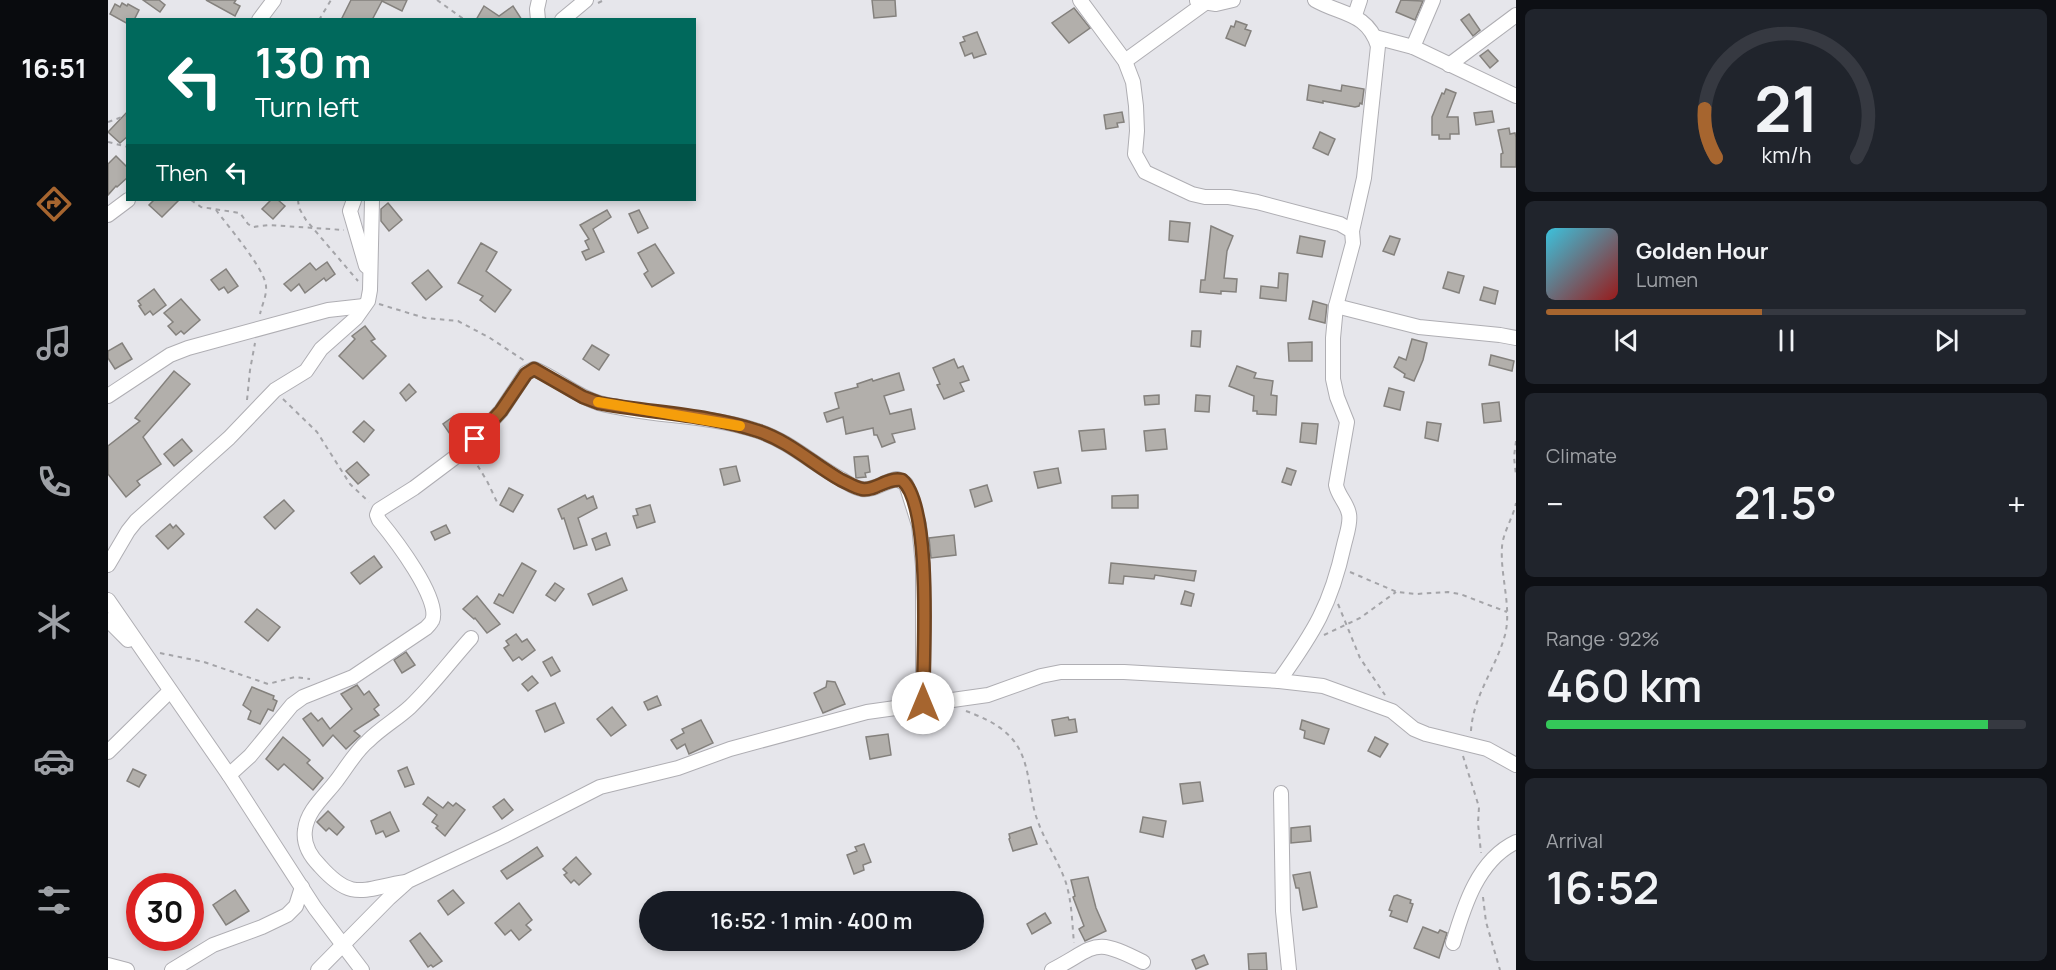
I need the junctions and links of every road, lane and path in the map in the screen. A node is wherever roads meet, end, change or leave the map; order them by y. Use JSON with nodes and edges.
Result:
{"nodes":[{"id":1,"x":274,"y":0,"type":"edge"},
{"id":2,"x":331,"y":0,"type":"edge"},
{"id":3,"x":437,"y":0,"type":"edge"},
{"id":4,"x":539,"y":0,"type":"edge"},
{"id":5,"x":586,"y":0,"type":"edge"},
{"id":6,"x":1080,"y":0,"type":"edge"},
{"id":7,"x":1233,"y":0,"type":"edge"},
{"id":8,"x":1315,"y":0,"type":"edge"},
{"id":9,"x":1360,"y":0,"type":"edge"},
{"id":10,"x":1433,"y":0,"type":"edge"},
{"id":11,"x":1200,"y":2,"type":"edge"},
{"id":12,"x":1355,"y":15,"type":"junction"},
{"id":13,"x":1516,"y":15,"type":"edge"},
{"id":14,"x":260,"y":18,"type":"edge"},
{"id":15,"x":320,"y":18,"type":"edge"},
{"id":16,"x":462,"y":18,"type":"edge"},
{"id":17,"x":538,"y":18,"type":"edge"},
{"id":18,"x":564,"y":18,"type":"edge"},
{"id":19,"x":1375,"y":37,"type":"junction"},
{"id":20,"x":1413,"y":47,"type":"junction"},
{"id":21,"x":1125,"y":61,"type":"junction"},
{"id":22,"x":1449,"y":65,"type":"junction"},
{"id":23,"x":1516,"y":96,"type":"edge"},
{"id":24,"x":126,"y":116,"type":"edge"},
{"id":25,"x":108,"y":122,"type":"edge"},
{"id":26,"x":108,"y":142,"type":"edge"},
{"id":27,"x":126,"y":146,"type":"edge"},
{"id":28,"x":127,"y":201,"type":"edge"},
{"id":29,"x":192,"y":201,"type":"edge"},
{"id":30,"x":298,"y":201,"type":"edge"},
{"id":31,"x":354,"y":201,"type":"edge"},
{"id":32,"x":372,"y":201,"type":"edge"},
{"id":33,"x":216,"y":210,"type":"junction"},
{"id":34,"x":108,"y":215,"type":"edge"},
{"id":35,"x":314,"y":229,"type":"junction"},
{"id":36,"x":354,"y":230,"type":"junction"},
{"id":37,"x":1352,"y":231,"type":"junction"},
{"id":38,"x":368,"y":293,"type":"junction"},
{"id":39,"x":1336,"y":306,"type":"junction"},
{"id":40,"x":259,"y":327,"type":"junction"},
{"id":41,"x":1516,"y":338,"type":"edge"},
{"id":42,"x":534,"y":369,"type":"junction"},
{"id":43,"x":275,"y":390,"type":"junction"},
{"id":44,"x":108,"y":396,"type":"edge"},
{"id":45,"x":247,"y":418,"type":"junction"},
{"id":46,"x":1516,"y":441,"type":"edge"},
{"id":47,"x":466,"y":449,"type":"junction"},
{"id":48,"x":1516,"y":475,"type":"edge"},
{"id":49,"x":497,"y":502,"type":"dead end"},
{"id":50,"x":1516,"y":503,"type":"edge"},
{"id":51,"x":379,"y":510,"type":"junction"},
{"id":52,"x":108,"y":565,"type":"edge"},
{"id":53,"x":1339,"y":567,"type":"junction"},
{"id":54,"x":1332,"y":591,"type":"junction"},
{"id":55,"x":1397,"y":592,"type":"junction"},
{"id":56,"x":108,"y":600,"type":"edge"},
{"id":57,"x":1507,"y":612,"type":"junction"},
{"id":58,"x":108,"y":620,"type":"edge"},
{"id":59,"x":1347,"y":624,"type":"junction"},
{"id":60,"x":471,"y":638,"type":"dead end"},
{"id":61,"x":144,"y":653,"type":"junction"},
{"id":62,"x":1279,"y":681,"type":"junction"},
{"id":63,"x":330,"y":686,"type":"junction"},
{"id":64,"x":170,"y":691,"type":"junction"},
{"id":65,"x":923,"y":703,"type":"junction"},
{"id":66,"x":966,"y":711,"type":"dead end"},
{"id":67,"x":1392,"y":711,"type":"junction"},
{"id":68,"x":1466,"y":743,"type":"junction"},
{"id":69,"x":108,"y":752,"type":"edge"},
{"id":70,"x":1516,"y":765,"type":"edge"},
{"id":71,"x":229,"y":775,"type":"junction"},
{"id":72,"x":1281,"y":793,"type":"dead end"},
{"id":73,"x":1516,"y":842,"type":"edge"},
{"id":74,"x":1481,"y":875,"type":"junction"},
{"id":75,"x":408,"y":881,"type":"junction"},
{"id":76,"x":302,"y":887,"type":"junction"},
{"id":77,"x":1453,"y":943,"type":"dead end"},
{"id":78,"x":342,"y":946,"type":"junction"},
{"id":79,"x":1076,"y":956,"type":"junction"},
{"id":80,"x":1143,"y":962,"type":"dead end"},
{"id":81,"x":108,"y":965,"type":"edge"},
{"id":82,"x":127,"y":970,"type":"edge"},
{"id":83,"x":172,"y":970,"type":"edge"},
{"id":84,"x":318,"y":970,"type":"edge"},
{"id":85,"x":362,"y":970,"type":"edge"},
{"id":86,"x":1052,"y":970,"type":"edge"},
{"id":87,"x":1289,"y":970,"type":"edge"},
{"id":88,"x":1500,"y":970,"type":"edge"}],
"edges":[{"from":1,"to":14,"type":"street"},
{"from":2,"to":15,"type":"path"},
{"from":3,"to":16,"type":"path"},
{"from":4,"to":17,"type":"street"},
{"from":5,"to":18,"type":"street"},
{"from":6,"to":21,"type":"street"},
{"from":7,"to":11,"type":"street"},
{"from":8,"to":12,"type":"street"},
{"from":9,"to":12,"type":"street"},
{"from":10,"to":20,"type":"street"},
{"from":11,"to":21,"type":"street"},
{"from":12,"to":19,"type":"street"},
{"from":13,"to":22,"type":"street"},
{"from":19,"to":20,"type":"street"},
{"from":19,"to":37,"type":"street"},
{"from":20,"to":22,"type":"street"},
{"from":21,"to":37,"type":"street"},
{"from":22,"to":23,"type":"street"},
{"from":24,"to":25,"type":"path"},
{"from":26,"to":27,"type":"path"},
{"from":28,"to":34,"type":"street"},
{"from":29,"to":33,"type":"path"},
{"from":30,"to":35,"type":"path"},
{"from":31,"to":36,"type":"street"},
{"from":32,"to":38,"type":"street"},
{"from":33,"to":35,"type":"path"},
{"from":33,"to":40,"type":"path"},
{"from":35,"to":36,"type":"path"},
{"from":35,"to":38,"type":"path"},
{"from":36,"to":38,"type":"street"},
{"from":37,"to":39,"type":"street"},
{"from":38,"to":40,"type":"street"},
{"from":38,"to":42,"type":"path"},
{"from":38,"to":43,"type":"street"},
{"from":39,"to":41,"type":"street"},
{"from":39,"to":53,"type":"street"},
{"from":40,"to":44,"type":"street"},
{"from":40,"to":45,"type":"path"},
{"from":42,"to":47,"type":"street"},
{"from":42,"to":65,"type":"street"},
{"from":43,"to":45,"type":"street"},
{"from":43,"to":51,"type":"path"},
{"from":45,"to":52,"type":"street"},
{"from":46,"to":48,"type":"path"},
{"from":47,"to":49,"type":"path"},
{"from":47,"to":51,"type":"street"},
{"from":50,"to":57,"type":"path"},
{"from":51,"to":63,"type":"street"},
{"from":53,"to":54,"type":"street"},
{"from":53,"to":55,"type":"path"},
{"from":54,"to":59,"type":"path"},
{"from":54,"to":62,"type":"street"},
{"from":55,"to":57,"type":"path"},
{"from":55,"to":59,"type":"path"},
{"from":56,"to":61,"type":"street"},
{"from":57,"to":68,"type":"path"},
{"from":58,"to":61,"type":"street"},
{"from":59,"to":67,"type":"path"},
{"from":60,"to":75,"type":"street"},
{"from":61,"to":63,"type":"path"},
{"from":61,"to":64,"type":"street"},
{"from":62,"to":65,"type":"street"},
{"from":62,"to":67,"type":"street"},
{"from":63,"to":71,"type":"street"},
{"from":64,"to":69,"type":"street"},
{"from":64,"to":71,"type":"street"},
{"from":65,"to":75,"type":"street"},
{"from":66,"to":79,"type":"path"},
{"from":67,"to":68,"type":"street"},
{"from":68,"to":70,"type":"street"},
{"from":68,"to":74,"type":"path"},
{"from":71,"to":76,"type":"street"},
{"from":72,"to":87,"type":"street"},
{"from":73,"to":74,"type":"street"},
{"from":74,"to":77,"type":"street"},
{"from":74,"to":88,"type":"path"},
{"from":75,"to":78,"type":"street"},
{"from":76,"to":78,"type":"street"},
{"from":76,"to":83,"type":"street"},
{"from":78,"to":84,"type":"street"},
{"from":78,"to":85,"type":"street"},
{"from":79,"to":80,"type":"street"},
{"from":79,"to":86,"type":"street"},
{"from":81,"to":82,"type":"street"}]}
